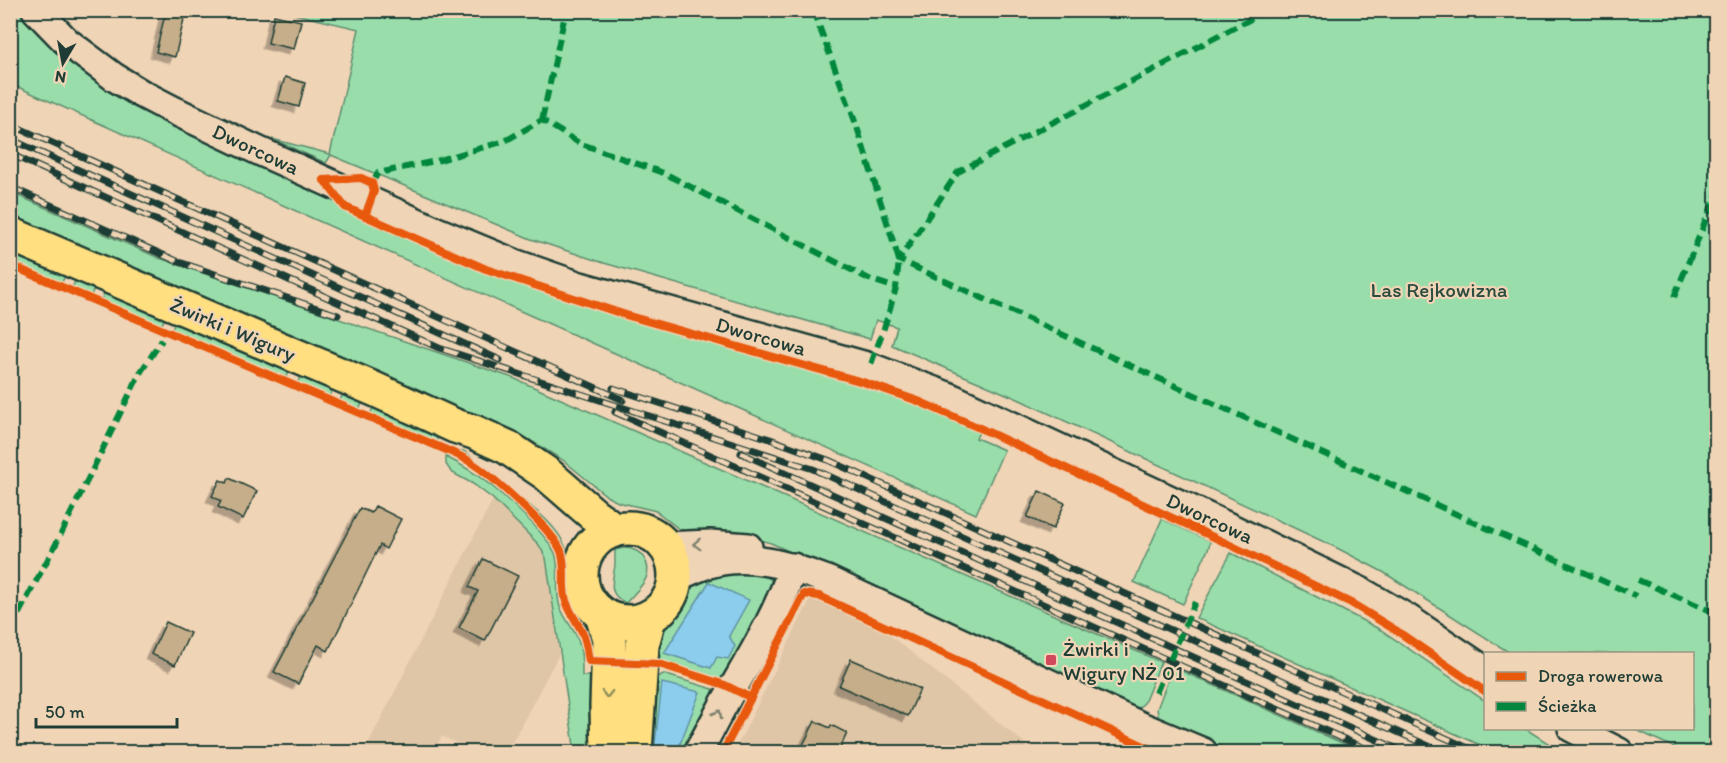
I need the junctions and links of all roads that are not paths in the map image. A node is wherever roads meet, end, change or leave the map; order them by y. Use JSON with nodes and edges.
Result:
{"nodes":[{"id":1,"x":36,"y":10,"type":"edge"},
{"id":2,"x":10,"y":234,"type":"edge"},
{"id":3,"x":455,"y":426,"type":"junction"},
{"id":4,"x":615,"y":530,"type":"junction"},
{"id":5,"x":665,"y":546,"type":"junction"},
{"id":6,"x":588,"y":550,"type":"junction"},
{"id":7,"x":793,"y":567,"type":"junction"},
{"id":8,"x":675,"y":578,"type":"junction"},
{"id":9,"x":602,"y":615,"type":"junction"},
{"id":10,"x":649,"y":618,"type":"junction"},
{"id":11,"x":1484,"y":670,"type":"edge"},
{"id":12,"x":1574,"y":730,"type":"edge"},
{"id":13,"x":608,"y":753,"type":"edge"},
{"id":14,"x":635,"y":753,"type":"edge"},
{"id":15,"x":698,"y":753,"type":"edge"},
{"id":16,"x":1203,"y":753,"type":"edge"},
{"id":17,"x":1619,"y":753,"type":"edge"}],
"edges":[{"from":1,"to":11,"type":"street","name":"Dworcowa"},
{"from":2,"to":3,"type":"main road","name":"Żwirki i Wigury"},
{"from":3,"to":4,"type":"main road","name":"Żwirki i Wigury"},
{"from":3,"to":6,"type":"main road","name":"Żwirki i Wigury"},
{"from":4,"to":5,"type":"main road"},
{"from":4,"to":6,"type":"main road"},
{"from":7,"to":5,"type":"street","one_way":true},
{"from":5,"to":8,"type":"main road"},
{"from":6,"to":9,"type":"main road"},
{"from":7,"to":8,"type":"street"},
{"from":15,"to":7,"type":"street","one_way":true},
{"from":7,"to":16,"type":"street"},
{"from":8,"to":10,"type":"main road"},
{"from":9,"to":10,"type":"main road"},
{"from":9,"to":13,"type":"main road","one_way":true},
{"from":10,"to":14,"type":"main road"},
{"from":12,"to":17,"type":"street"}]}
